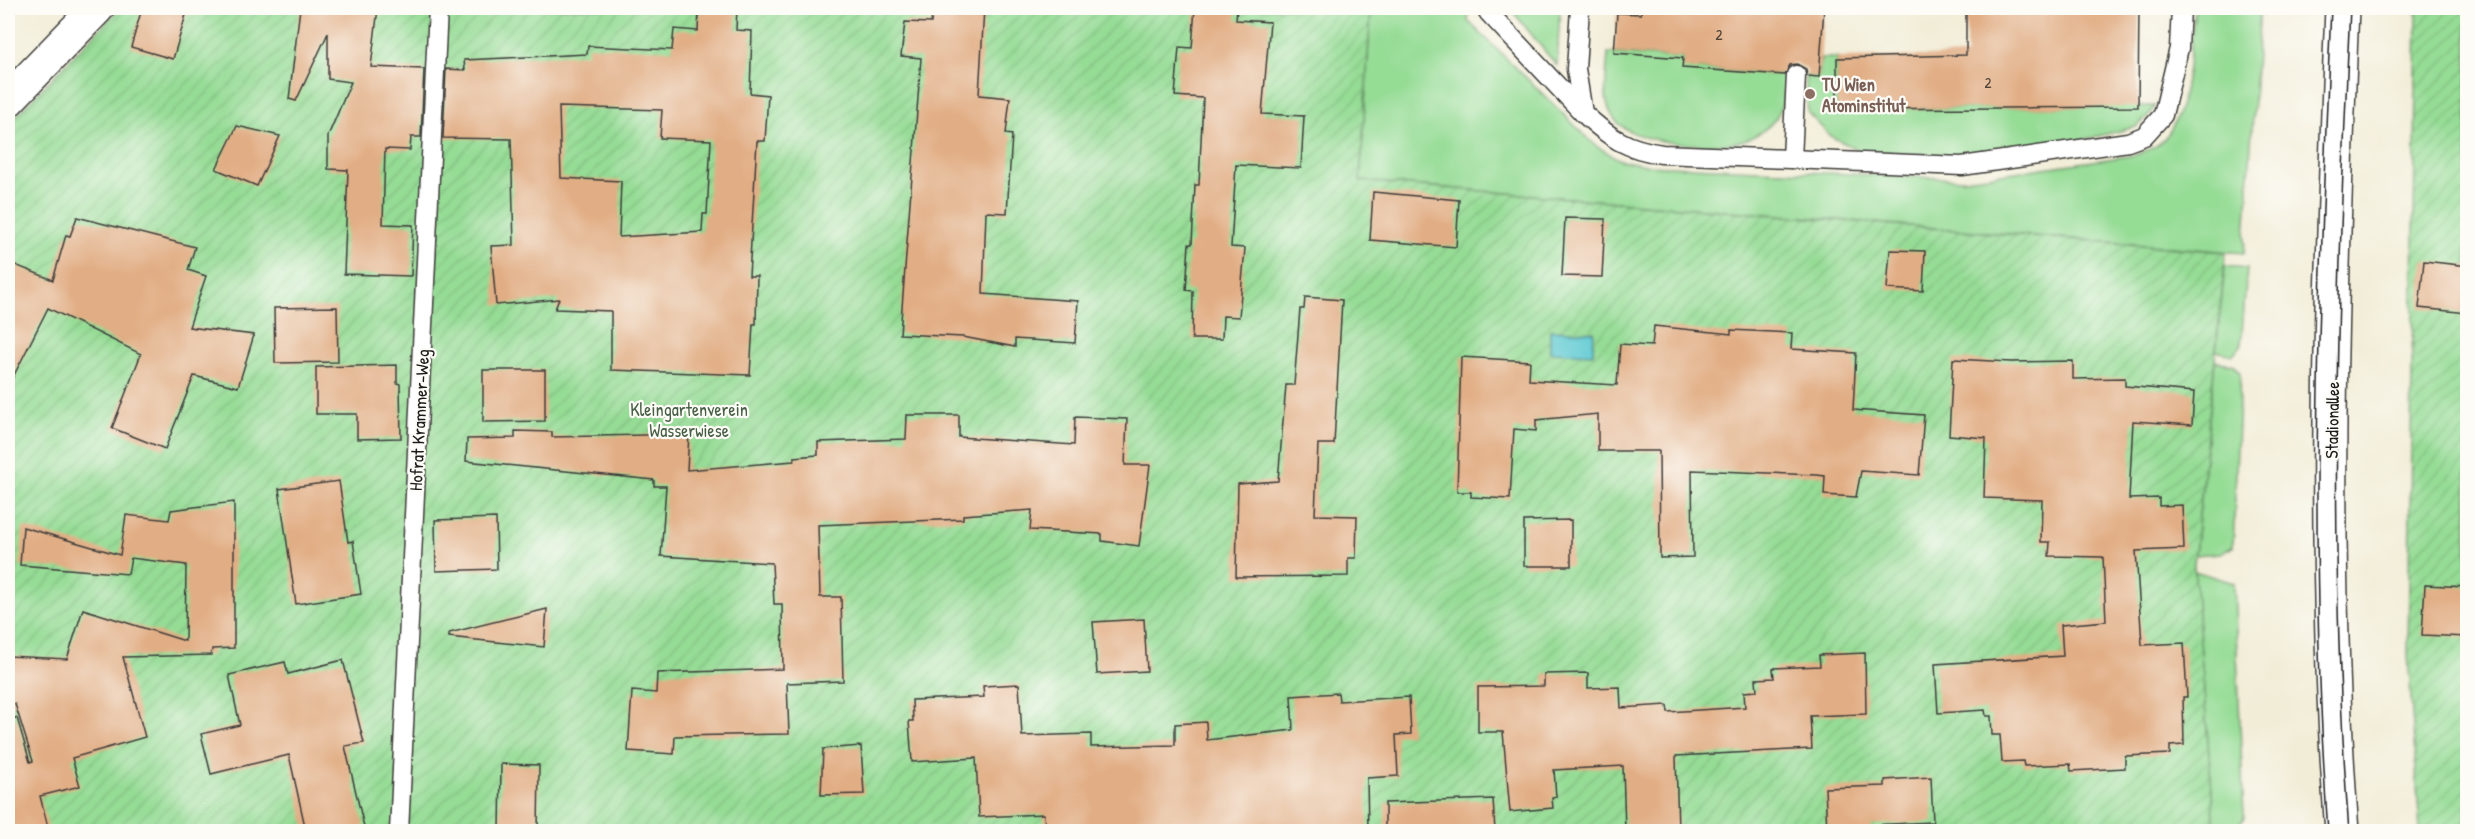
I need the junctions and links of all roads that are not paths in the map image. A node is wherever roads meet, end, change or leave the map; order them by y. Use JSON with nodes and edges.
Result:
{"nodes":[{"id":1,"x":97,"y":8,"type":"edge"},
{"id":2,"x":438,"y":8,"type":"edge"},
{"id":3,"x":1488,"y":8,"type":"edge"},
{"id":4,"x":1580,"y":8,"type":"edge"},
{"id":5,"x":2181,"y":8,"type":"edge"},
{"id":6,"x":2342,"y":8,"type":"edge"},
{"id":7,"x":1796,"y":75,"type":"dead end"},
{"id":8,"x":8,"y":100,"type":"edge"},
{"id":9,"x":1583,"y":113,"type":"junction"},
{"id":10,"x":1792,"y":159,"type":"junction"},
{"id":11,"x":399,"y":831,"type":"edge"},
{"id":12,"x":2342,"y":831,"type":"edge"}],
"edges":[{"from":1,"to":8,"type":"street"},
{"from":2,"to":11,"type":"lane","name":"Hofrat Krammer-Weg"},
{"from":3,"to":9,"type":"lane"},
{"from":4,"to":9,"type":"lane"},
{"from":5,"to":10,"type":"lane"},
{"from":6,"to":12,"type":"street","name":"Stadionallee"},
{"from":7,"to":10,"type":"lane"},
{"from":9,"to":10,"type":"lane"}]}
